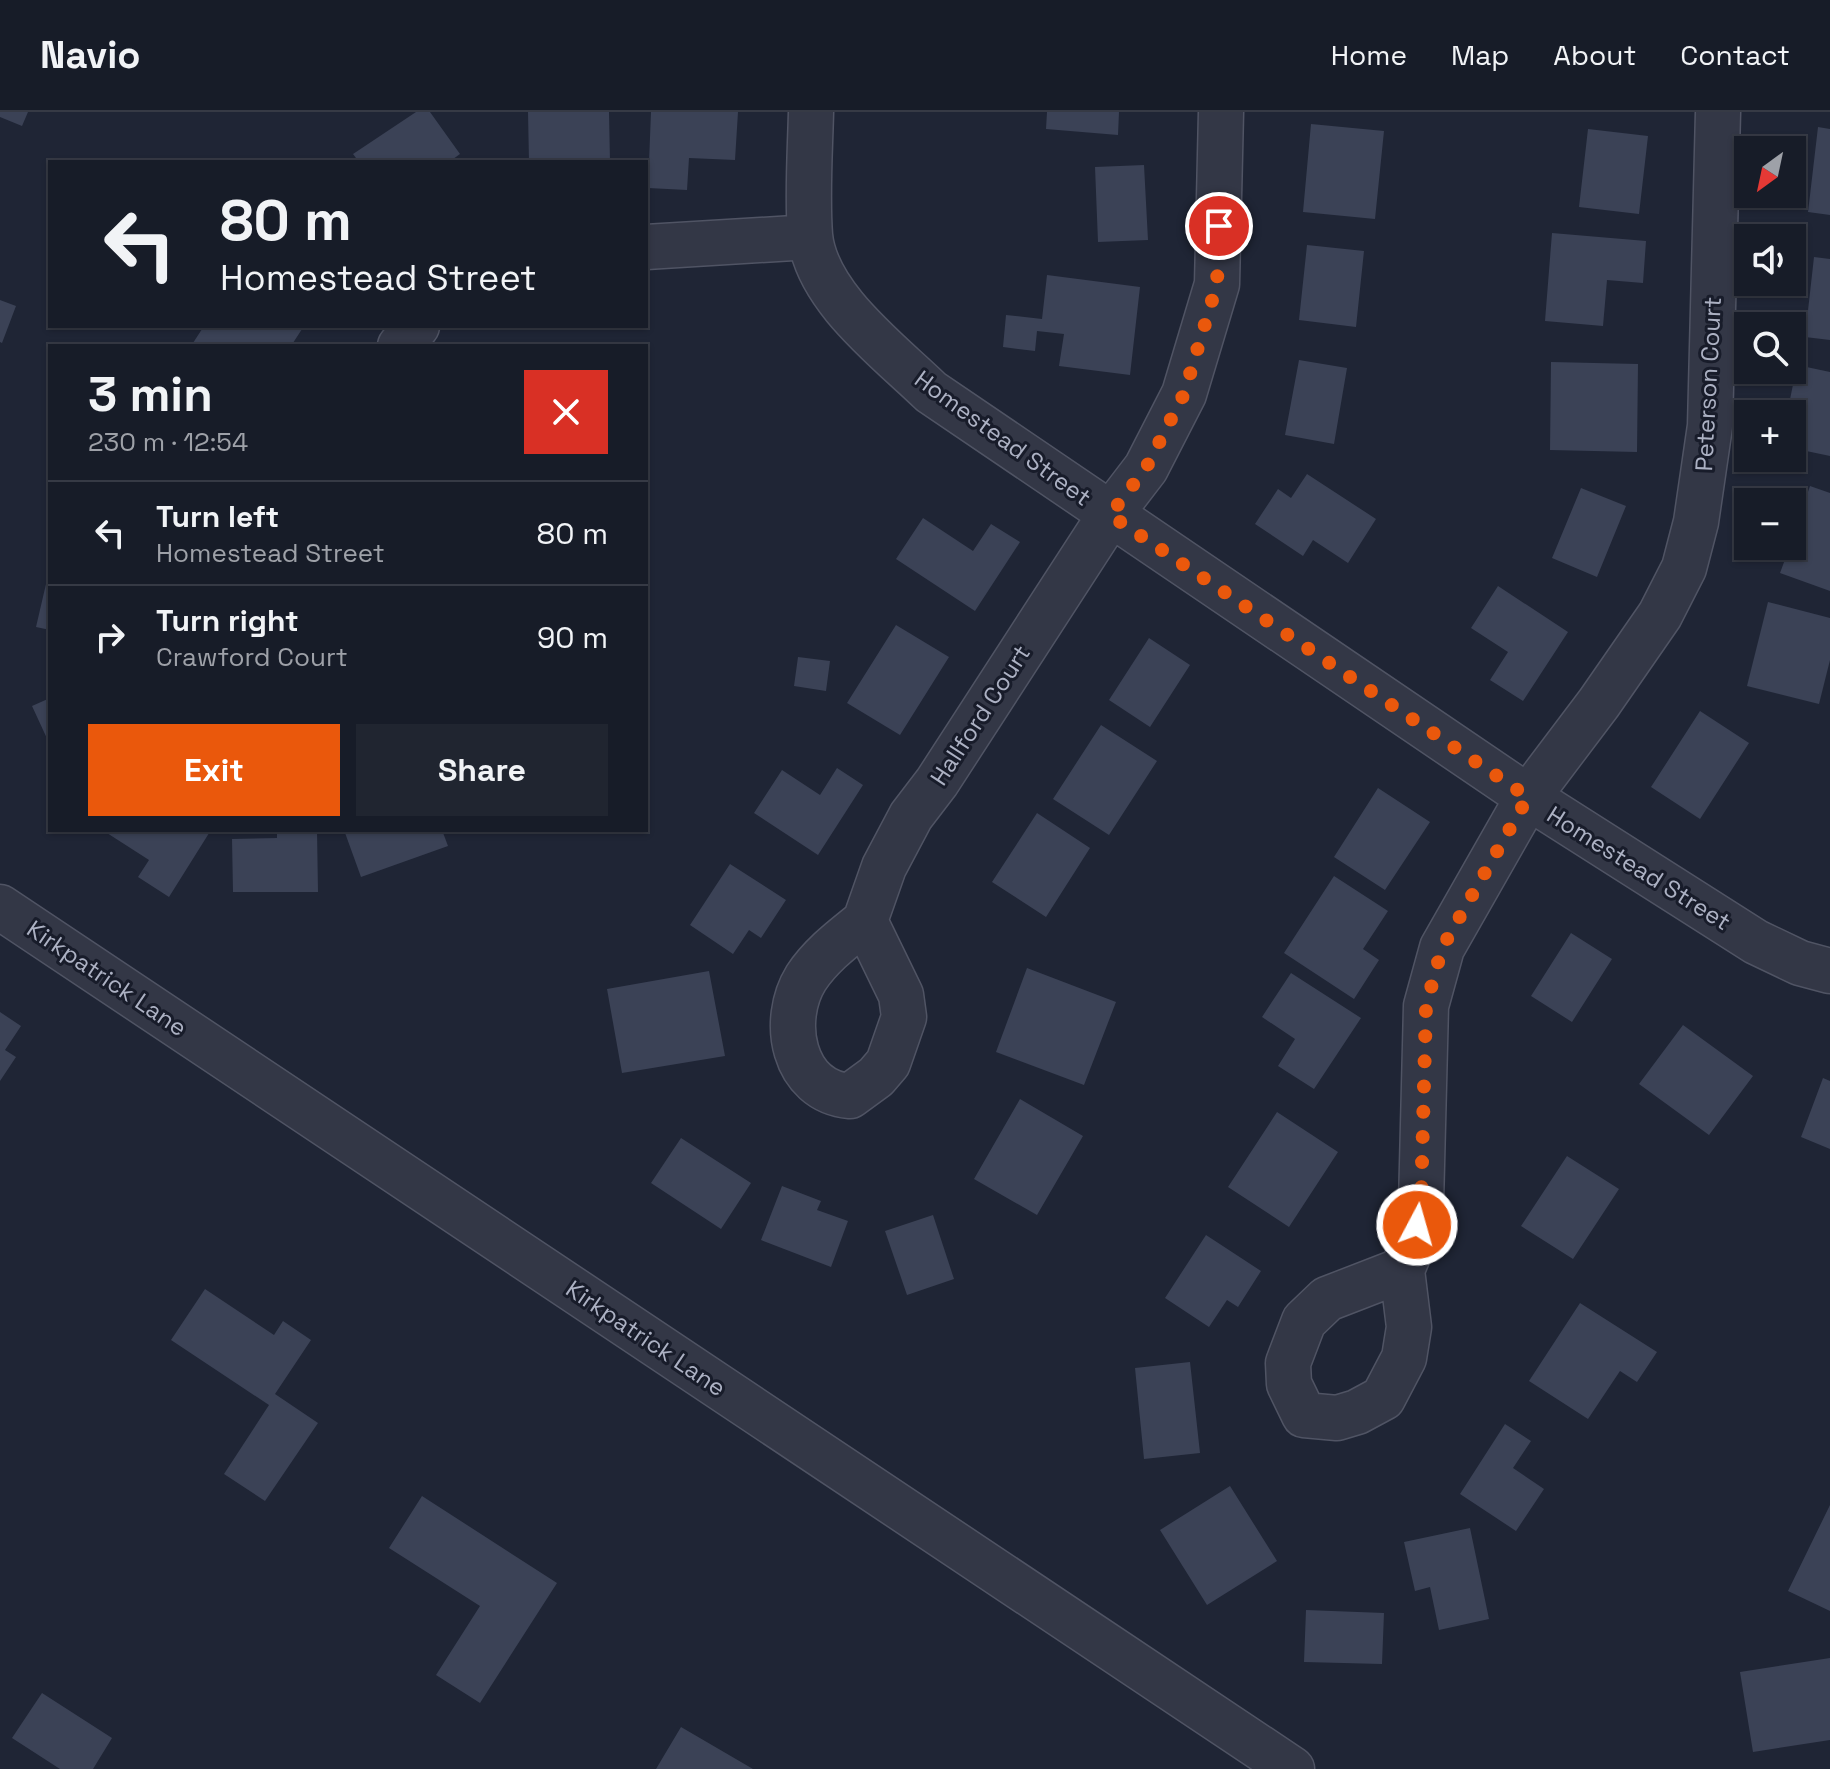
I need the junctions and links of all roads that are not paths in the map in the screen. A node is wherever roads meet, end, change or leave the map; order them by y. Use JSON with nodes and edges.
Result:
{"nodes":[{"id":1,"x":811,"y":112,"type":"edge"},
{"id":2,"x":1221,"y":112,"type":"edge"},
{"id":3,"x":1718,"y":112,"type":"edge"},
{"id":4,"x":810,"y":237,"type":"junction"},
{"id":5,"x":648,"y":247,"type":"edge"},
{"id":6,"x":415,"y":328,"type":"edge"},
{"id":7,"x":402,"y":344,"type":"edge"},
{"id":8,"x":1110,"y":515,"type":"junction"},
{"id":9,"x":1528,"y":797,"type":"junction"},
{"id":10,"x":0,"y":907,"type":"edge"},
{"id":11,"x":865,"y":921,"type":"dead end"},
{"id":12,"x":1830,"y":971,"type":"edge"},
{"id":13,"x":1402,"y":1270,"type":"dead end"},
{"id":14,"x":1292,"y":1769,"type":"edge"}],
"edges":[{"from":1,"to":4,"type":"street","name":"Homestead Street"},
{"from":2,"to":8,"type":"street","name":"Hallford Court"},
{"from":3,"to":9,"type":"street","name":"Peterson Court"},
{"from":4,"to":5,"type":"street"},
{"from":4,"to":8,"type":"street","name":"Homestead Street"},
{"from":6,"to":7,"type":"street"},
{"from":8,"to":9,"type":"street","name":"Homestead Street"},
{"from":8,"to":11,"type":"street","name":"Hallford Court"},
{"from":9,"to":12,"type":"street","name":"Homestead Street"},
{"from":9,"to":13,"type":"street","name":"Peterson Court"},
{"from":10,"to":14,"type":"street","name":"Kirkpatrick Lane"}]}
